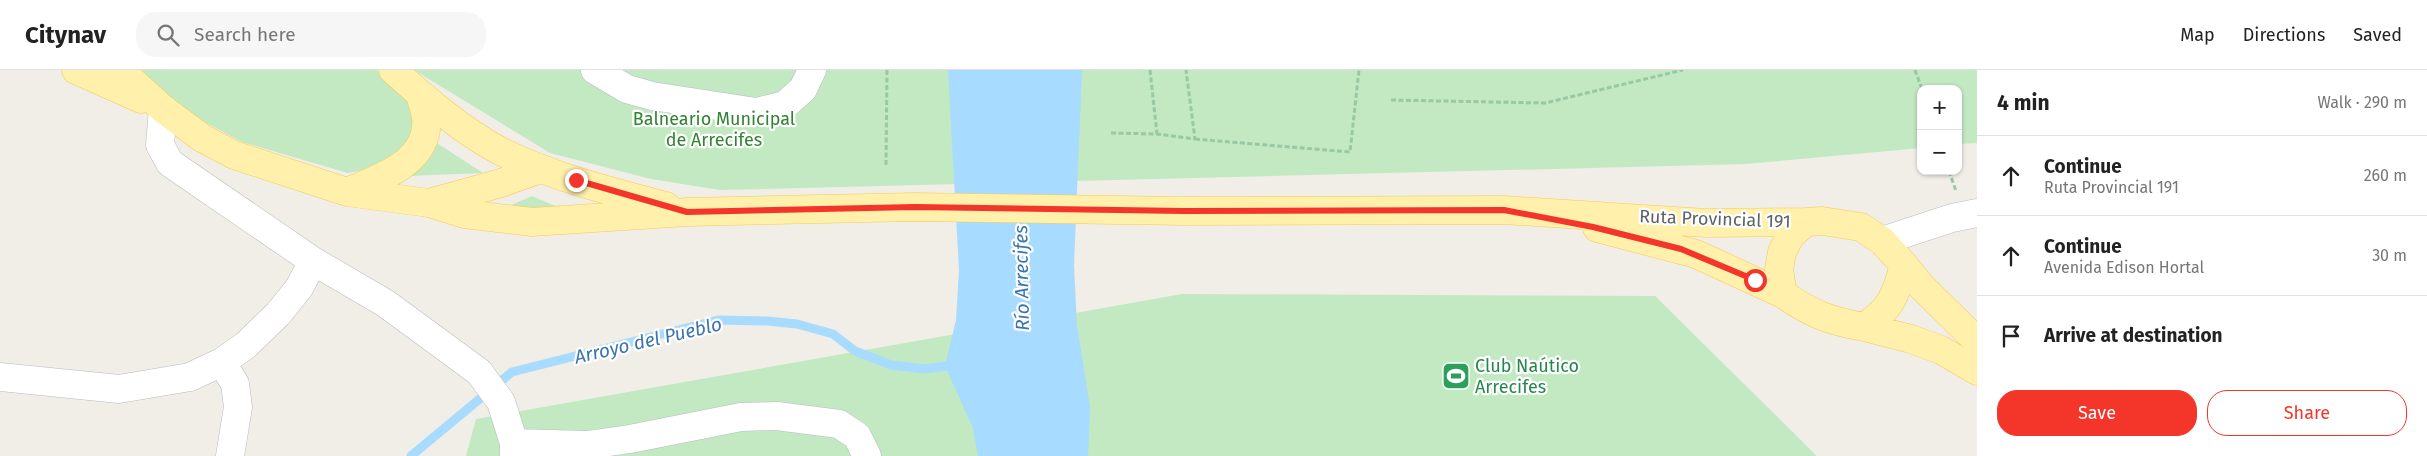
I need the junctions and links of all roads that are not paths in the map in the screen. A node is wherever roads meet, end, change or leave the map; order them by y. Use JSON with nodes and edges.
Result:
{"nodes":[{"id":1,"x":76,"y":70,"type":"edge"},
{"id":2,"x":120,"y":70,"type":"edge"},
{"id":3,"x":393,"y":70,"type":"edge"},
{"id":4,"x":595,"y":70,"type":"edge"},
{"id":5,"x":812,"y":70,"type":"edge"},
{"id":6,"x":420,"y":94,"type":"junction"},
{"id":7,"x":163,"y":109,"type":"junction"},
{"id":8,"x":540,"y":169,"type":"junction"},
{"id":9,"x":347,"y":192,"type":"junction"},
{"id":10,"x":429,"y":204,"type":"junction"},
{"id":11,"x":1504,"y":210,"type":"junction"},
{"id":12,"x":687,"y":212,"type":"junction"},
{"id":13,"x":1977,"y":213,"type":"edge"},
{"id":14,"x":1806,"y":222,"type":"junction"},
{"id":15,"x":1882,"y":241,"type":"junction"},
{"id":16,"x":313,"y":261,"type":"junction"},
{"id":17,"x":1904,"y":265,"type":"junction"},
{"id":18,"x":1783,"y":294,"type":"junction"},
{"id":19,"x":1864,"y":327,"type":"junction"},
{"id":20,"x":1977,"y":341,"type":"edge"},
{"id":21,"x":222,"y":362,"type":"junction"},
{"id":22,"x":1977,"y":371,"type":"edge"},
{"id":23,"x":0,"y":377,"type":"edge"},
{"id":24,"x":514,"y":449,"type":"edge"},
{"id":25,"x":230,"y":456,"type":"edge"},
{"id":26,"x":867,"y":456,"type":"edge"}],
"edges":[{"from":1,"to":7,"type":"main road"},
{"from":2,"to":7,"type":"main road"},
{"from":3,"to":6,"type":"main road"},
{"from":4,"to":5,"type":"street"},
{"from":6,"to":8,"type":"main road"},
{"from":6,"to":9,"type":"main road"},
{"from":7,"to":9,"type":"main road","name":"Ruta Provincial 191"},
{"from":7,"to":16,"type":"street"},
{"from":8,"to":10,"type":"main road"},
{"from":8,"to":12,"type":"main road"},
{"from":9,"to":10,"type":"main road","name":"Ruta Provincial 191"},
{"from":10,"to":12,"type":"main road","name":"Ruta Provincial 191"},
{"from":11,"to":12,"type":"main road","name":"Ruta Provincial 191"},
{"from":11,"to":14,"type":"main road","name":"Ruta Provincial 191"},
{"from":11,"to":18,"type":"main road","name":"Ruta Provincial 191"},
{"from":13,"to":15,"type":"street"},
{"from":14,"to":15,"type":"main road"},
{"from":14,"to":18,"type":"main road"},
{"from":15,"to":17,"type":"main road"},
{"from":16,"to":21,"type":"street"},
{"from":16,"to":24,"type":"street"},
{"from":17,"to":19,"type":"main road"},
{"from":17,"to":20,"type":"main road"},
{"from":18,"to":19,"type":"main road"},
{"from":19,"to":22,"type":"main road"},
{"from":21,"to":23,"type":"street"},
{"from":21,"to":25,"type":"street"},
{"from":24,"to":26,"type":"street"}]}
